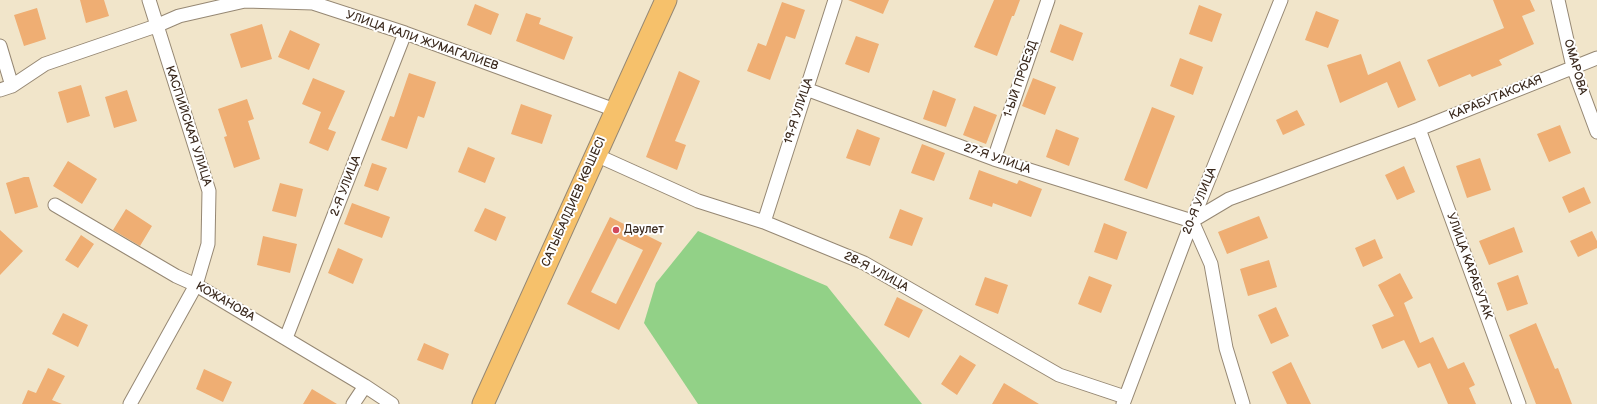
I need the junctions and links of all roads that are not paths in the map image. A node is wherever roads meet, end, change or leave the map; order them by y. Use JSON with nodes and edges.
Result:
{"nodes":[{"id":1,"x":149,"y":0,"type":"edge"},
{"id":2,"x":666,"y":0,"type":"edge"},
{"id":3,"x":835,"y":0,"type":"edge"},
{"id":4,"x":1048,"y":0,"type":"edge"},
{"id":5,"x":1281,"y":0,"type":"edge"},
{"id":6,"x":1558,"y":0,"type":"edge"},
{"id":7,"x":156,"y":26,"type":"junction"},
{"id":8,"x":405,"y":33,"type":"junction"},
{"id":9,"x":0,"y":46,"type":"edge"},
{"id":10,"x":1597,"y":58,"type":"edge"},
{"id":11,"x":1573,"y":67,"type":"junction"},
{"id":12,"x":6,"y":88,"type":"edge"},
{"id":13,"x":806,"y":89,"type":"junction"},
{"id":14,"x":616,"y":110,"type":"junction"},
{"id":15,"x":1419,"y":129,"type":"junction"},
{"id":16,"x":1597,"y":132,"type":"edge"},
{"id":17,"x":596,"y":155,"type":"junction"},
{"id":18,"x":994,"y":159,"type":"junction"},
{"id":19,"x":55,"y":205,"type":"dead end"},
{"id":20,"x":1192,"y":221,"type":"junction"},
{"id":21,"x":764,"y":222,"type":"junction"},
{"id":22,"x":196,"y":285,"type":"junction"},
{"id":23,"x":286,"y":338,"type":"junction"},
{"id":24,"x":365,"y":386,"type":"junction"},
{"id":25,"x":1124,"y":401,"type":"edge"},
{"id":26,"x":130,"y":404,"type":"edge"},
{"id":27,"x":353,"y":404,"type":"edge"},
{"id":28,"x":392,"y":404,"type":"edge"},
{"id":29,"x":483,"y":404,"type":"edge"},
{"id":30,"x":1243,"y":404,"type":"edge"},
{"id":31,"x":1519,"y":404,"type":"edge"}],
"edges":[{"from":1,"to":7,"type":"street","name":"КАСПИЙСКАЯ УЛИЦА"},
{"from":2,"to":14,"type":"main road","name":"САТЫБАЛДИЕВ КӨШЕСІ"},
{"from":3,"to":13,"type":"street","name":"19-Я УЛИЦА"},
{"from":4,"to":18,"type":"street","name":"1-ЫЙ ПРОЕЗД"},
{"from":5,"to":20,"type":"street","name":"20-Я УЛИЦА"},
{"from":6,"to":11,"type":"street","name":"ОМАРОВА"},
{"from":7,"to":8,"type":"street","name":"УЛИЦА КАЛИ ЖУМАГАЛИЕВ"},
{"from":7,"to":12,"type":"street","name":"УЛИЦА КАЛИ ЖУМАГАЛИЕВ"},
{"from":7,"to":22,"type":"street","name":"КАСПИЙСКАЯ УЛИЦА"},
{"from":8,"to":14,"type":"street","name":"УЛИЦА КАЛИ ЖУМАГАЛИЕВ"},
{"from":8,"to":23,"type":"street","name":"2-Я УЛИЦА"},
{"from":9,"to":12,"type":"street"},
{"from":10,"to":11,"type":"street","name":"КАРАБУТАКСКАЯ"},
{"from":11,"to":15,"type":"street","name":"КАРАБУТАКСКАЯ"},
{"from":11,"to":16,"type":"street","name":"ОМАРОВА"},
{"from":13,"to":18,"type":"street","name":"27-Я УЛИЦА"},
{"from":13,"to":21,"type":"street","name":"19-Я УЛИЦА"},
{"from":14,"to":17,"type":"main road","name":"САТЫБАЛДИЕВ КӨШЕСІ"},
{"from":15,"to":20,"type":"street","name":"КАРАБУТАКСКАЯ"},
{"from":15,"to":31,"type":"street","name":"УЛИЦА КАРАБУТАК"},
{"from":17,"to":21,"type":"street","name":"28-Я УЛИЦА"},
{"from":17,"to":29,"type":"main road","name":"САТЫБАЛДИЕВ КӨШЕСІ"},
{"from":18,"to":20,"type":"street","name":"27-Я УЛИЦА"},
{"from":19,"to":22,"type":"street","name":"КОЖАНОВА"},
{"from":20,"to":25,"type":"street","name":"20-Я УЛИЦА"},
{"from":20,"to":30,"type":"street"},
{"from":21,"to":25,"type":"street","name":"28-Я УЛИЦА"},
{"from":22,"to":23,"type":"street","name":"КОЖАНОВА"},
{"from":22,"to":26,"type":"street","name":"КАСПИЙСКАЯ УЛИЦА"},
{"from":23,"to":24,"type":"street","name":"КОЖАНОВА"},
{"from":24,"to":27,"type":"street"},
{"from":24,"to":28,"type":"street","name":"КОЖАНОВА"}]}
